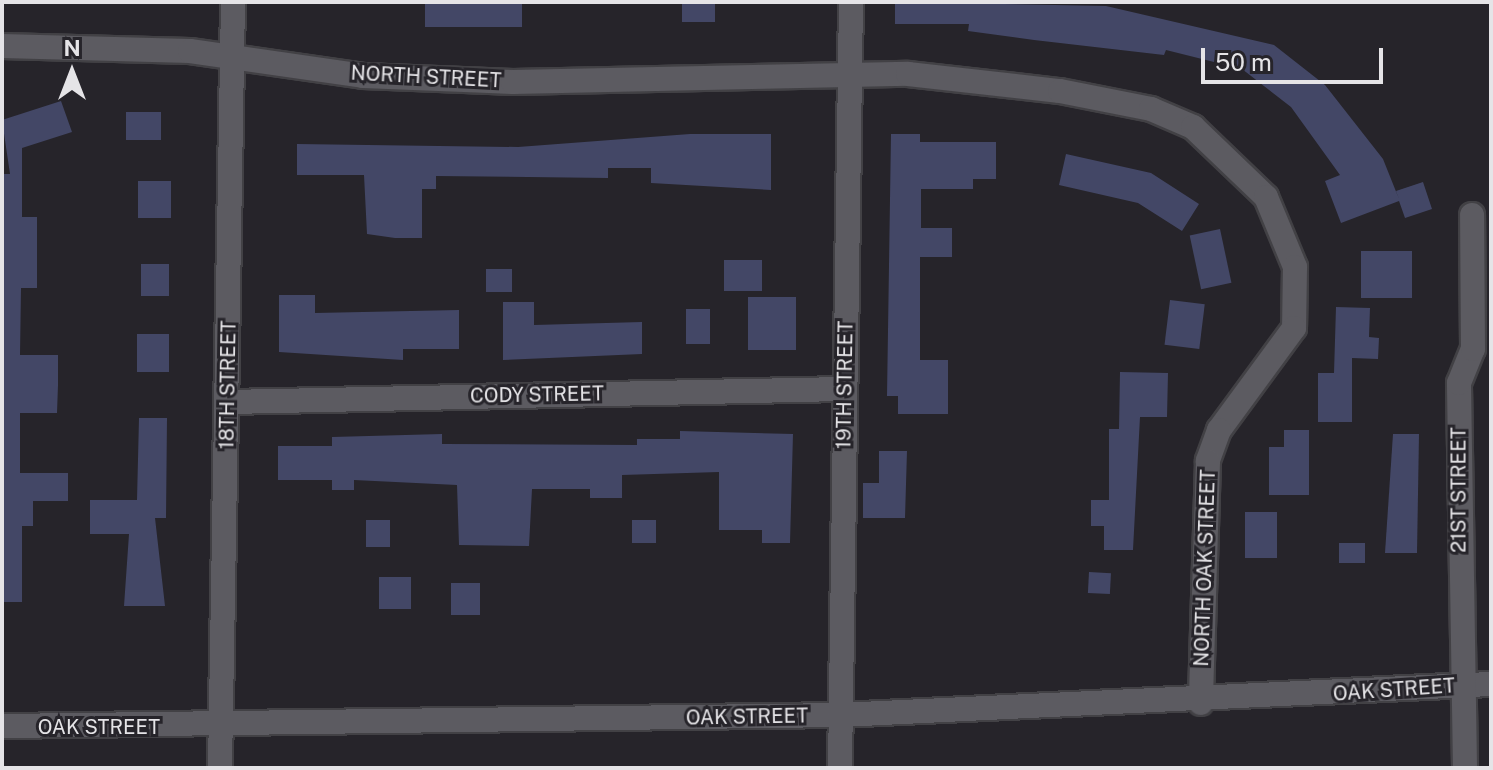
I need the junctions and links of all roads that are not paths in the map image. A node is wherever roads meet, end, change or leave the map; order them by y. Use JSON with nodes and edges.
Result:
{"nodes":[{"id":1,"x":233,"y":2,"type":"edge"},
{"id":2,"x":851,"y":2,"type":"edge"},
{"id":3,"x":2,"y":46,"type":"edge"},
{"id":4,"x":232,"y":59,"type":"junction"},
{"id":5,"x":851,"y":72,"type":"junction"},
{"id":6,"x":1472,"y":215,"type":"dead end"},
{"id":7,"x":1482,"y":347,"type":"edge"},
{"id":8,"x":845,"y":389,"type":"junction"},
{"id":9,"x":228,"y":402,"type":"junction"},
{"id":10,"x":1491,"y":684,"type":"edge"},
{"id":11,"x":1460,"y":685,"type":"junction"},
{"id":12,"x":1201,"y":703,"type":"junction"},
{"id":13,"x":840,"y":715,"type":"junction"},
{"id":14,"x":2,"y":726,"type":"edge"},
{"id":15,"x":220,"y":728,"type":"junction"},
{"id":16,"x":220,"y":768,"type":"edge"},
{"id":17,"x":840,"y":768,"type":"edge"},
{"id":18,"x":1465,"y":768,"type":"edge"}],
"edges":[{"from":1,"to":4,"type":"street","name":"18TH STREET"},
{"from":2,"to":5,"type":"street","name":"19TH STREET"},
{"from":3,"to":4,"type":"street","name":"NORTH STREET"},
{"from":4,"to":5,"type":"street","name":"NORTH STREET"},
{"from":4,"to":9,"type":"street","name":"18TH STREET"},
{"from":5,"to":8,"type":"street","name":"19TH STREET"},
{"from":5,"to":12,"type":"street","name":"NORTH OAK STREET"},
{"from":6,"to":7,"type":"street","name":"21ST STREET"},
{"from":7,"to":11,"type":"street","name":"21ST STREET"},
{"from":8,"to":9,"type":"street","name":"CODY STREET"},
{"from":8,"to":13,"type":"street","name":"19TH STREET"},
{"from":9,"to":15,"type":"street","name":"18TH STREET"},
{"from":10,"to":11,"type":"street","name":"OAK STREET"},
{"from":11,"to":12,"type":"street","name":"OAK STREET"},
{"from":11,"to":18,"type":"street","name":"21ST STREET"},
{"from":12,"to":13,"type":"street","name":"OAK STREET"},
{"from":13,"to":15,"type":"street","name":"OAK STREET"},
{"from":13,"to":17,"type":"street","name":"19TH STREET"},
{"from":14,"to":15,"type":"street","name":"OAK STREET"},
{"from":15,"to":16,"type":"street","name":"18TH STREET"}]}
